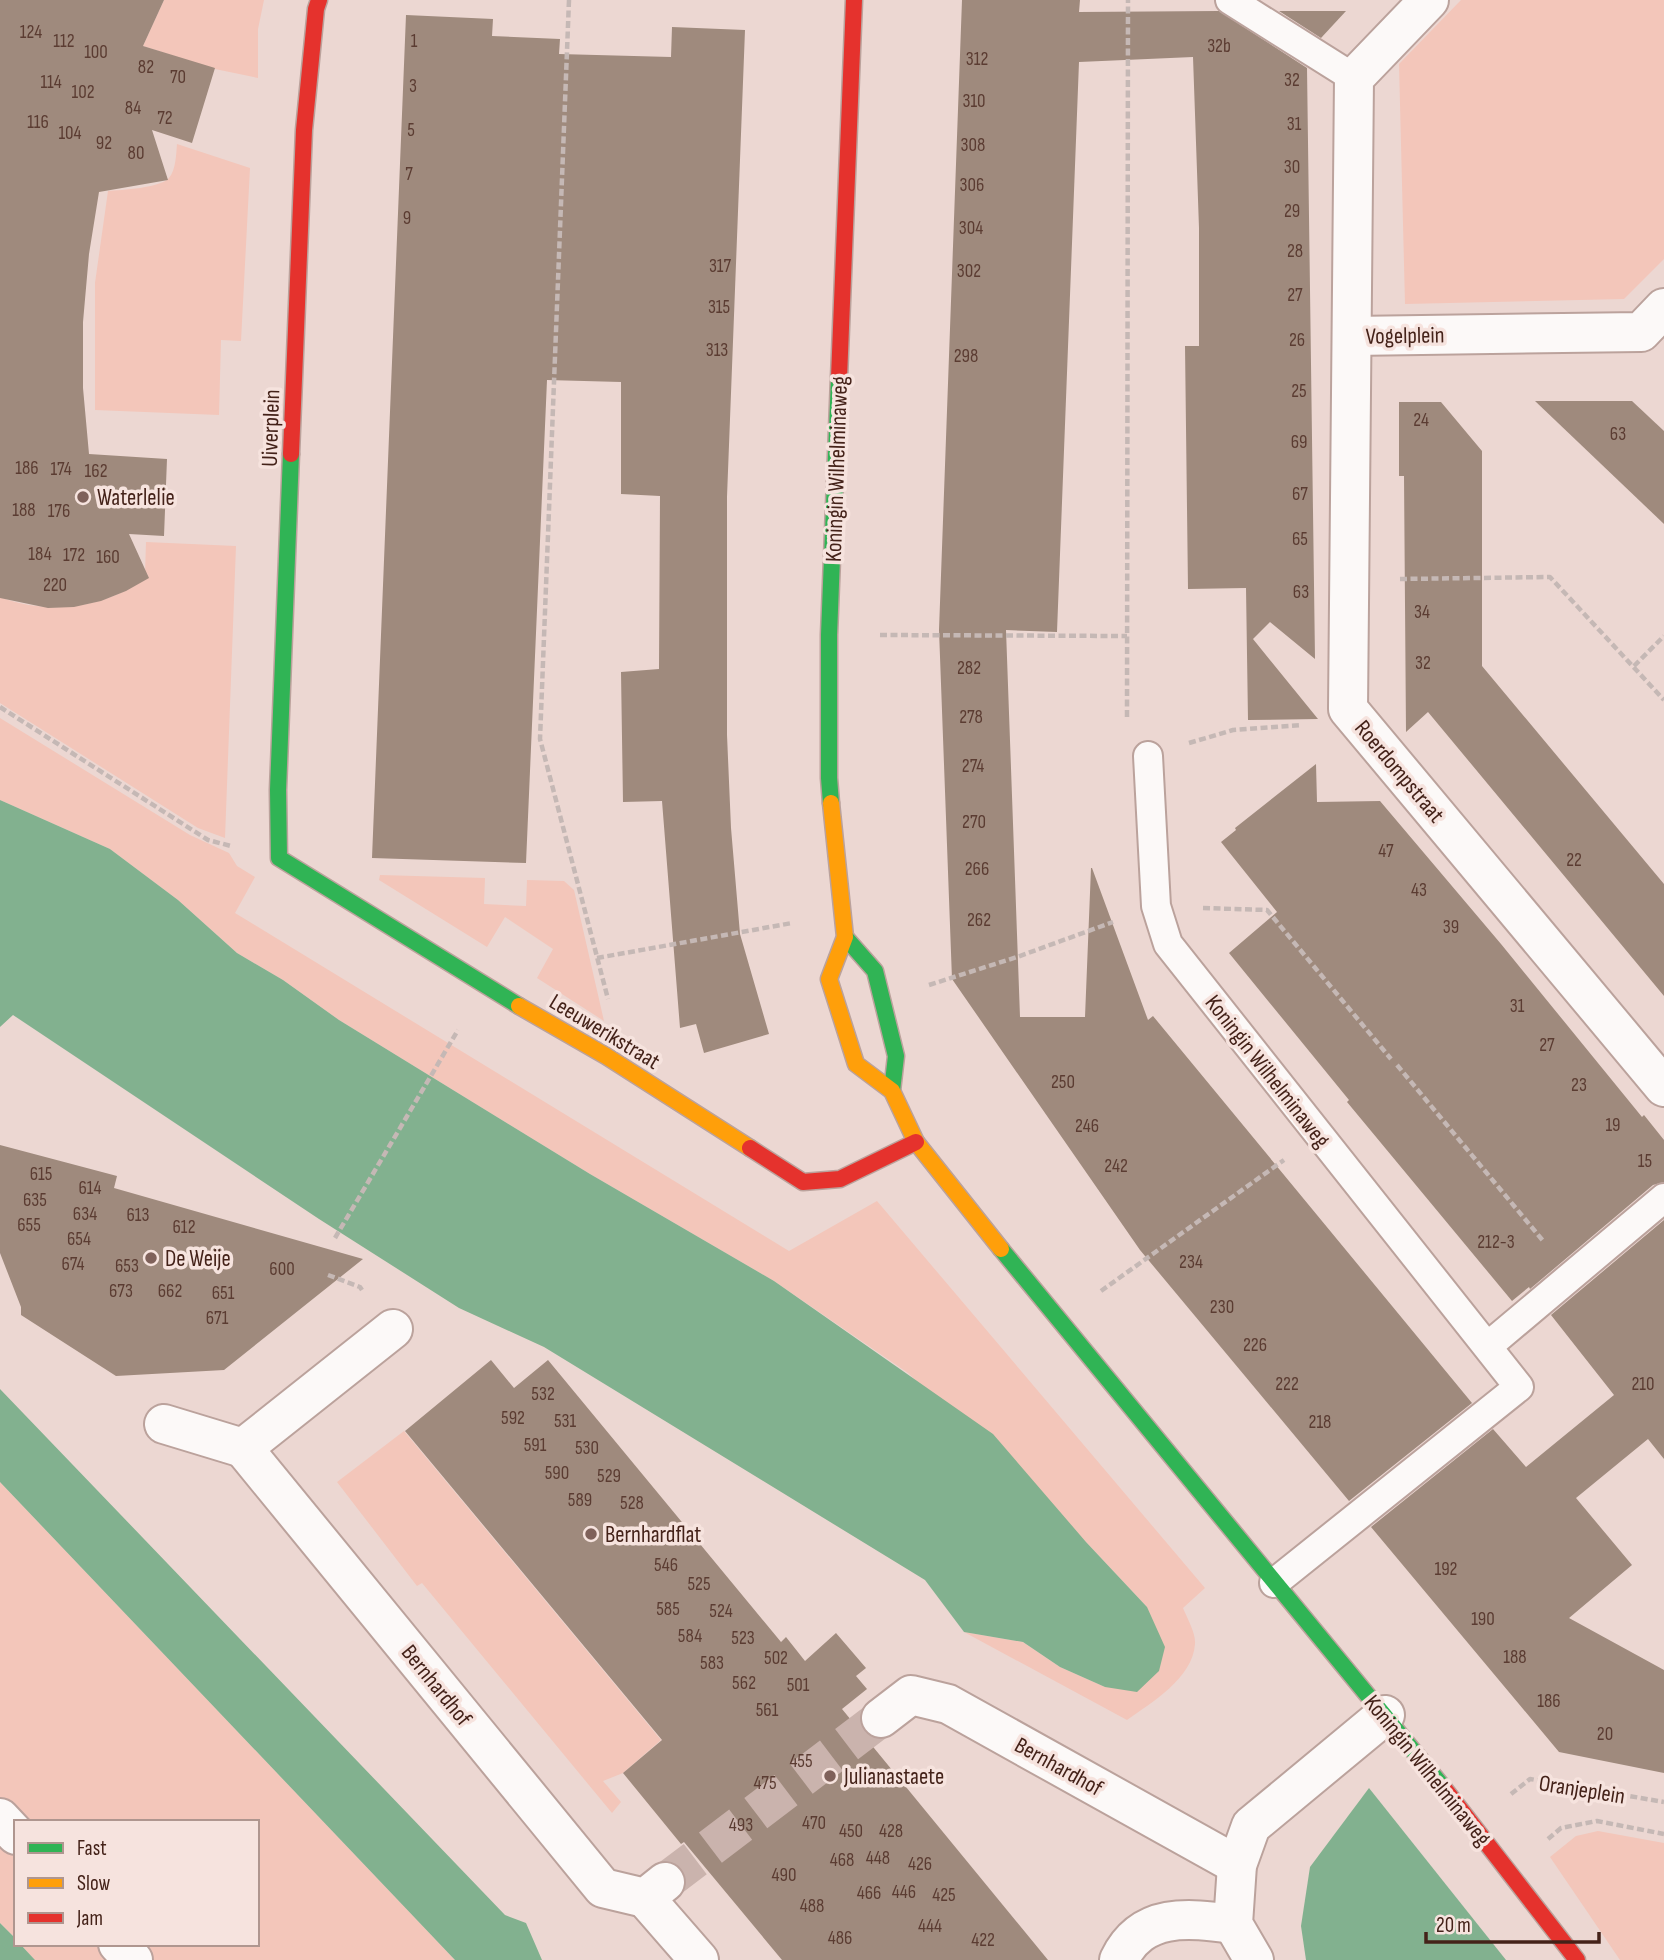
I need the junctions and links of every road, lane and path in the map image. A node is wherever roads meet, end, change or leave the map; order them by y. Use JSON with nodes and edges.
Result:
{"nodes":[{"id":1,"x":319,"y":0,"type":"edge"},
{"id":2,"x":569,"y":0,"type":"edge"},
{"id":3,"x":855,"y":0,"type":"edge"},
{"id":4,"x":1128,"y":0,"type":"edge"},
{"id":5,"x":1230,"y":0,"type":"edge"},
{"id":6,"x":1429,"y":0,"type":"edge"},
{"id":7,"x":1354,"y":78,"type":"junction"},
{"id":8,"x":1657,"y":332,"type":"edge"},
{"id":9,"x":1352,"y":336,"type":"junction"},
{"id":10,"x":1349,"y":580,"type":"junction"},
{"id":11,"x":829,"y":635,"type":"junction"},
{"id":12,"x":1127,"y":636,"type":"junction"},
{"id":13,"x":1664,"y":636,"type":"edge"},
{"id":14,"x":1634,"y":666,"type":"junction"},
{"id":15,"x":1664,"y":700,"type":"edge"},
{"id":16,"x":0,"y":707,"type":"edge"},
{"id":17,"x":1348,"y":709,"type":"junction"},
{"id":18,"x":1148,"y":756,"type":"junction"},
{"id":19,"x":279,"y":858,"type":"junction"},
{"id":20,"x":844,"y":912,"type":"junction"},
{"id":21,"x":845,"y":937,"type":"junction"},
{"id":22,"x":597,"y":958,"type":"junction"},
{"id":23,"x":606,"y":1056,"type":"junction"},
{"id":24,"x":1396,"y":1065,"type":"dead end"},
{"id":25,"x":436,"y":1067,"type":"dead end"},
{"id":26,"x":1664,"y":1087,"type":"edge"},
{"id":27,"x":892,"y":1091,"type":"junction"},
{"id":28,"x":1319,"y":1135,"type":"junction"},
{"id":29,"x":916,"y":1142,"type":"junction"},
{"id":30,"x":1664,"y":1198,"type":"edge"},
{"id":31,"x":335,"y":1238,"type":"dead end"},
{"id":32,"x":1571,"y":1275,"type":"junction"},
{"id":33,"x":1059,"y":1321,"type":"junction"},
{"id":34,"x":393,"y":1329,"type":"dead end"},
{"id":35,"x":1488,"y":1346,"type":"junction"},
{"id":36,"x":164,"y":1424,"type":"dead end"},
{"id":37,"x":243,"y":1448,"type":"junction"},
{"id":38,"x":1274,"y":1583,"type":"junction"},
{"id":39,"x":1385,"y":1716,"type":"junction"},
{"id":40,"x":881,"y":1718,"type":"tunnel mouth"},
{"id":41,"x":1664,"y":1802,"type":"edge"},
{"id":42,"x":0,"y":1818,"type":"edge"},
{"id":43,"x":1472,"y":1823,"type":"junction"},
{"id":44,"x":14,"y":1833,"type":"edge"},
{"id":45,"x":1664,"y":1834,"type":"edge"},
{"id":46,"x":1237,"y":1865,"type":"junction"},
{"id":47,"x":1510,"y":1871,"type":"junction"},
{"id":48,"x":1233,"y":1923,"type":"junction"},
{"id":49,"x":120,"y":1946,"type":"edge"},
{"id":50,"x":133,"y":1960,"type":"edge"},
{"id":51,"x":699,"y":1960,"type":"edge"},
{"id":52,"x":1119,"y":1960,"type":"edge"},
{"id":53,"x":1254,"y":1960,"type":"edge"},
{"id":54,"x":1577,"y":1960,"type":"edge"}],
"edges":[{"from":1,"to":19,"type":"main road","name":"Uiverplein"},
{"from":2,"to":22,"type":"path"},
{"from":3,"to":11,"type":"main road","name":"Koningin Wilhelminaweg"},
{"from":4,"to":12,"type":"path"},
{"from":5,"to":7,"type":"lane"},
{"from":6,"to":7,"type":"street"},
{"from":7,"to":9,"type":"street","name":"Vogelplein"},
{"from":8,"to":9,"type":"street","name":"Vogelplein"},
{"from":9,"to":10,"type":"street","name":"Roerdompstraat"},
{"from":10,"to":14,"type":"path"},
{"from":10,"to":17,"type":"street","name":"Roerdompstraat"},
{"from":11,"to":12,"type":"path"},
{"from":11,"to":20,"type":"main road","name":"Koningin Wilhelminaweg"},
{"from":12,"to":18,"type":"path"},
{"from":13,"to":14,"type":"path"},
{"from":14,"to":15,"type":"path"},
{"from":16,"to":19,"type":"path"},
{"from":17,"to":18,"type":"path"},
{"from":17,"to":26,"type":"street","name":"Roerdompstraat"},
{"from":18,"to":28,"type":"lane","name":"Koningin Wilhelminaweg"},
{"from":19,"to":23,"type":"main road","name":"Leeuwerikstraat"},
{"from":20,"to":21,"type":"main road","name":"Koningin Wilhelminaweg"},
{"from":20,"to":22,"type":"path"},
{"from":21,"to":27,"type":"main road"},
{"from":21,"to":27,"type":"main road","name":"Koningin Wilhelminaweg"},
{"from":22,"to":23,"type":"path"},
{"from":23,"to":29,"type":"main road","name":"Leeuwerikstraat"},
{"from":24,"to":32,"type":"path"},
{"from":25,"to":31,"type":"path"},
{"from":27,"to":29,"type":"main road","name":"Koningin Wilhelminaweg"},
{"from":28,"to":33,"type":"path"},
{"from":28,"to":35,"type":"lane","name":"Koningin Wilhelminaweg"},
{"from":29,"to":33,"type":"main road","name":"Koningin Wilhelminaweg"},
{"from":30,"to":32,"type":"lane"},
{"from":32,"to":35,"type":"lane"},
{"from":33,"to":38,"type":"main road","name":"Koningin Wilhelminaweg"},
{"from":34,"to":37,"type":"street"},
{"from":35,"to":38,"type":"lane","name":"Koningin Wilhelminaweg"},
{"from":36,"to":37,"type":"street"},
{"from":37,"to":51,"type":"street","name":"Bernhardhof"},
{"from":38,"to":39,"type":"main road","name":"Koningin Wilhelminaweg"},
{"from":39,"to":43,"type":"main road","name":"Koningin Wilhelminaweg"},
{"from":39,"to":46,"type":"street"},
{"from":40,"to":46,"type":"street","name":"Bernhardhof"},
{"from":41,"to":43,"type":"path","name":"Oranjeplein"},
{"from":42,"to":44,"type":"street"},
{"from":43,"to":47,"type":"main road","name":"Koningin Wilhelminaweg"},
{"from":45,"to":47,"type":"path","name":"Oranjeplein"},
{"from":46,"to":48,"type":"street"},
{"from":47,"to":54,"type":"main road","name":"Koningin Wilhelminaweg"},
{"from":48,"to":52,"type":"street"},
{"from":48,"to":53,"type":"street"},
{"from":49,"to":50,"type":"street"}]}
